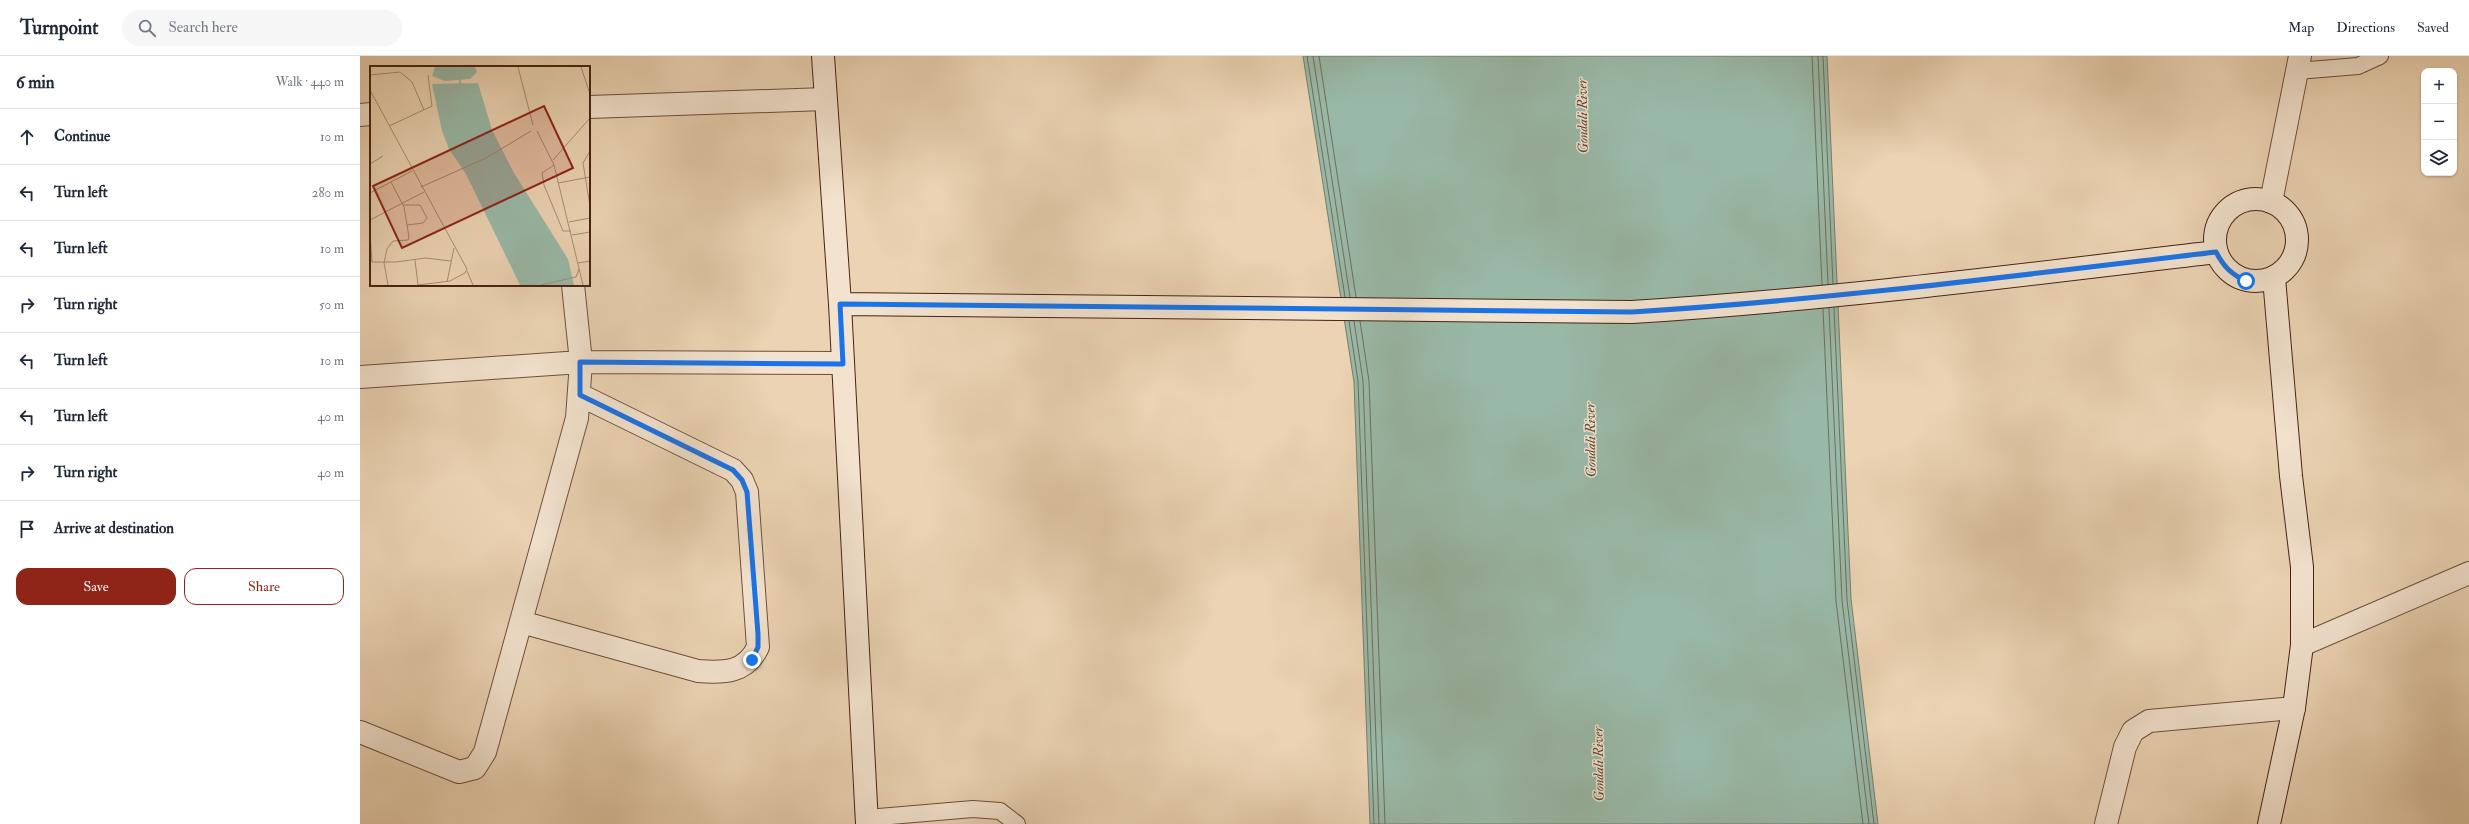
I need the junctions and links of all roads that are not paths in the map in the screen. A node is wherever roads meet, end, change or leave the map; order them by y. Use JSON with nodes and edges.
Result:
{"nodes":[{"id":1,"x":823,"y":56,"type":"edge"},
{"id":2,"x":2380,"y":56,"type":"edge"},
{"id":3,"x":2299,"y":64,"type":"edge"},
{"id":4,"x":825,"y":99,"type":"junction"},
{"id":5,"x":590,"y":107,"type":"edge"},
{"id":6,"x":370,"y":114,"type":"edge"},
{"id":7,"x":360,"y":115,"type":"edge"},
{"id":8,"x":2271,"y":202,"type":"junction"},
{"id":9,"x":2216,"y":252,"type":"junction"},
{"id":10,"x":2274,"y":278,"type":"junction"},
{"id":11,"x":573,"y":286,"type":"edge"},
{"id":12,"x":840,"y":304,"type":"junction"},
{"id":13,"x":580,"y":362,"type":"junction"},
{"id":14,"x":843,"y":364,"type":"junction"},
{"id":15,"x":360,"y":377,"type":"edge"},
{"id":16,"x":580,"y":395,"type":"junction"},
{"id":17,"x":2469,"y":573,"type":"edge"},
{"id":18,"x":521,"y":622,"type":"junction"},
{"id":19,"x":2302,"y":645,"type":"junction"},
{"id":20,"x":2294,"y":708,"type":"junction"},
{"id":21,"x":360,"y":732,"type":"edge"},
{"id":22,"x":867,"y":821,"type":"edge"},
{"id":23,"x":1017,"y":824,"type":"edge"},
{"id":24,"x":2106,"y":824,"type":"edge"},
{"id":25,"x":2269,"y":824,"type":"edge"}],
"edges":[{"from":1,"to":4,"type":"street"},
{"from":2,"to":3,"type":"lane"},
{"from":3,"to":8,"type":"street"},
{"from":4,"to":5,"type":"street"},
{"from":4,"to":12,"type":"street"},
{"from":6,"to":7,"type":"street"},
{"from":8,"to":9,"type":"street"},
{"from":8,"to":10,"type":"street"},
{"from":9,"to":10,"type":"street"},
{"from":9,"to":12,"type":"street"},
{"from":10,"to":19,"type":"street"},
{"from":11,"to":13,"type":"street"},
{"from":12,"to":14,"type":"street"},
{"from":13,"to":14,"type":"street"},
{"from":13,"to":15,"type":"street"},
{"from":13,"to":16,"type":"street"},
{"from":14,"to":22,"type":"street"},
{"from":16,"to":18,"type":"street"},
{"from":16,"to":18,"type":"street"},
{"from":17,"to":19,"type":"street"},
{"from":18,"to":21,"type":"street"},
{"from":19,"to":20,"type":"street"},
{"from":20,"to":24,"type":"street"},
{"from":20,"to":25,"type":"street"},
{"from":22,"to":23,"type":"lane"}]}
